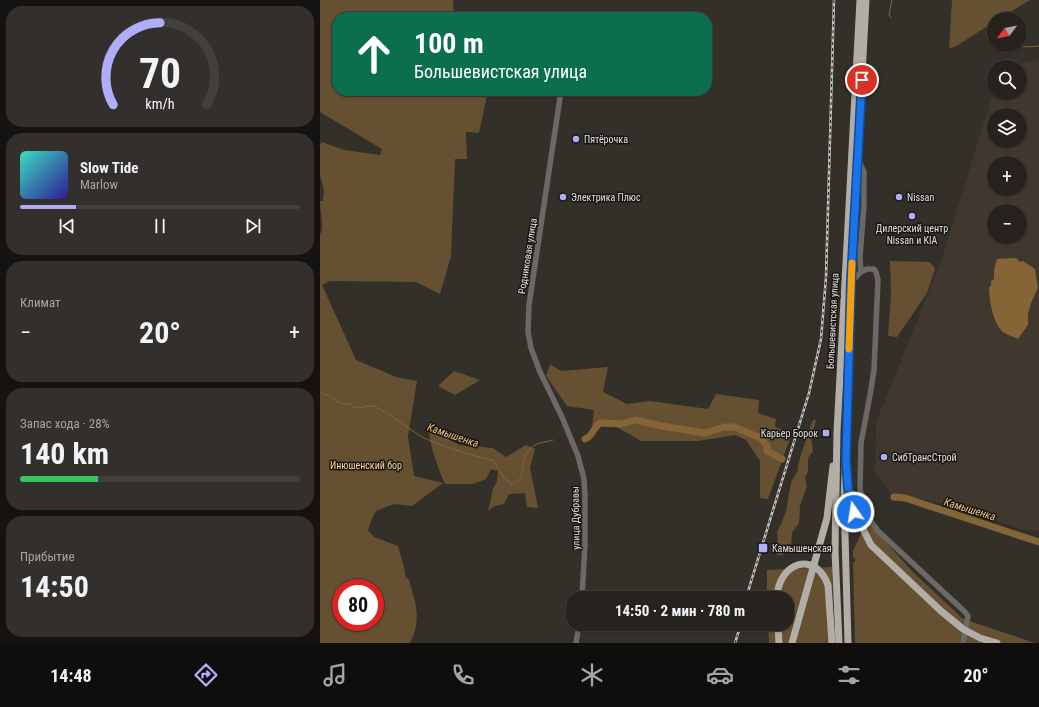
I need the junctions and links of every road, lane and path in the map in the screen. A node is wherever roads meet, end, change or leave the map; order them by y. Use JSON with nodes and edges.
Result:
{"nodes":[{"id":1,"x":860,"y":0,"type":"edge"},
{"id":2,"x":866,"y":0,"type":"edge"},
{"id":3,"x":560,"y":96,"type":"edge"},
{"id":4,"x":858,"y":159,"type":"junction"},
{"id":5,"x":861,"y":272,"type":"junction"},
{"id":6,"x":851,"y":282,"type":"junction"},
{"id":7,"x":562,"y":417,"type":"joint"},
{"id":8,"x":837,"y":444,"type":"junction"},
{"id":9,"x":846,"y":459,"type":"junction"},
{"id":10,"x":582,"y":591,"type":"edge"},
{"id":11,"x":778,"y":591,"type":"edge"},
{"id":12,"x":578,"y":631,"type":"edge"},
{"id":13,"x":778,"y":631,"type":"edge"},
{"id":14,"x":576,"y":643,"type":"edge"},
{"id":15,"x":779,"y":643,"type":"edge"},
{"id":16,"x":792,"y":643,"type":"edge"},
{"id":17,"x":832,"y":643,"type":"edge"},
{"id":18,"x":839,"y":643,"type":"edge"},
{"id":19,"x":848,"y":643,"type":"edge"},
{"id":20,"x":963,"y":643,"type":"edge"},
{"id":21,"x":997,"y":643,"type":"edge"}],
"edges":[{"from":1,"to":8,"type":"highway","name":"Большевистская улица"},
{"from":2,"to":4,"type":"highway","name":"Большевистская улица"},
{"from":3,"to":7,"type":"street","name":"Родниковая улица"},
{"from":4,"to":5,"type":"street"},
{"from":4,"to":6,"type":"highway","name":"Большевистская улица"},
{"from":5,"to":6,"type":"street"},
{"from":5,"to":20,"type":"street"},
{"from":6,"to":9,"type":"highway","name":"Большевистская улица"},
{"from":7,"to":10,"type":"street","name":"улица Дубравы"},
{"from":8,"to":16,"type":"highway"},
{"from":8,"to":18,"type":"highway","name":"Большевистская улица"},
{"from":9,"to":19,"type":"highway","name":"Большевистская улица"},
{"from":9,"to":21,"type":"highway"},
{"from":11,"to":17,"type":"highway"},
{"from":12,"to":14,"type":"street"},
{"from":13,"to":15,"type":"highway"}]}
